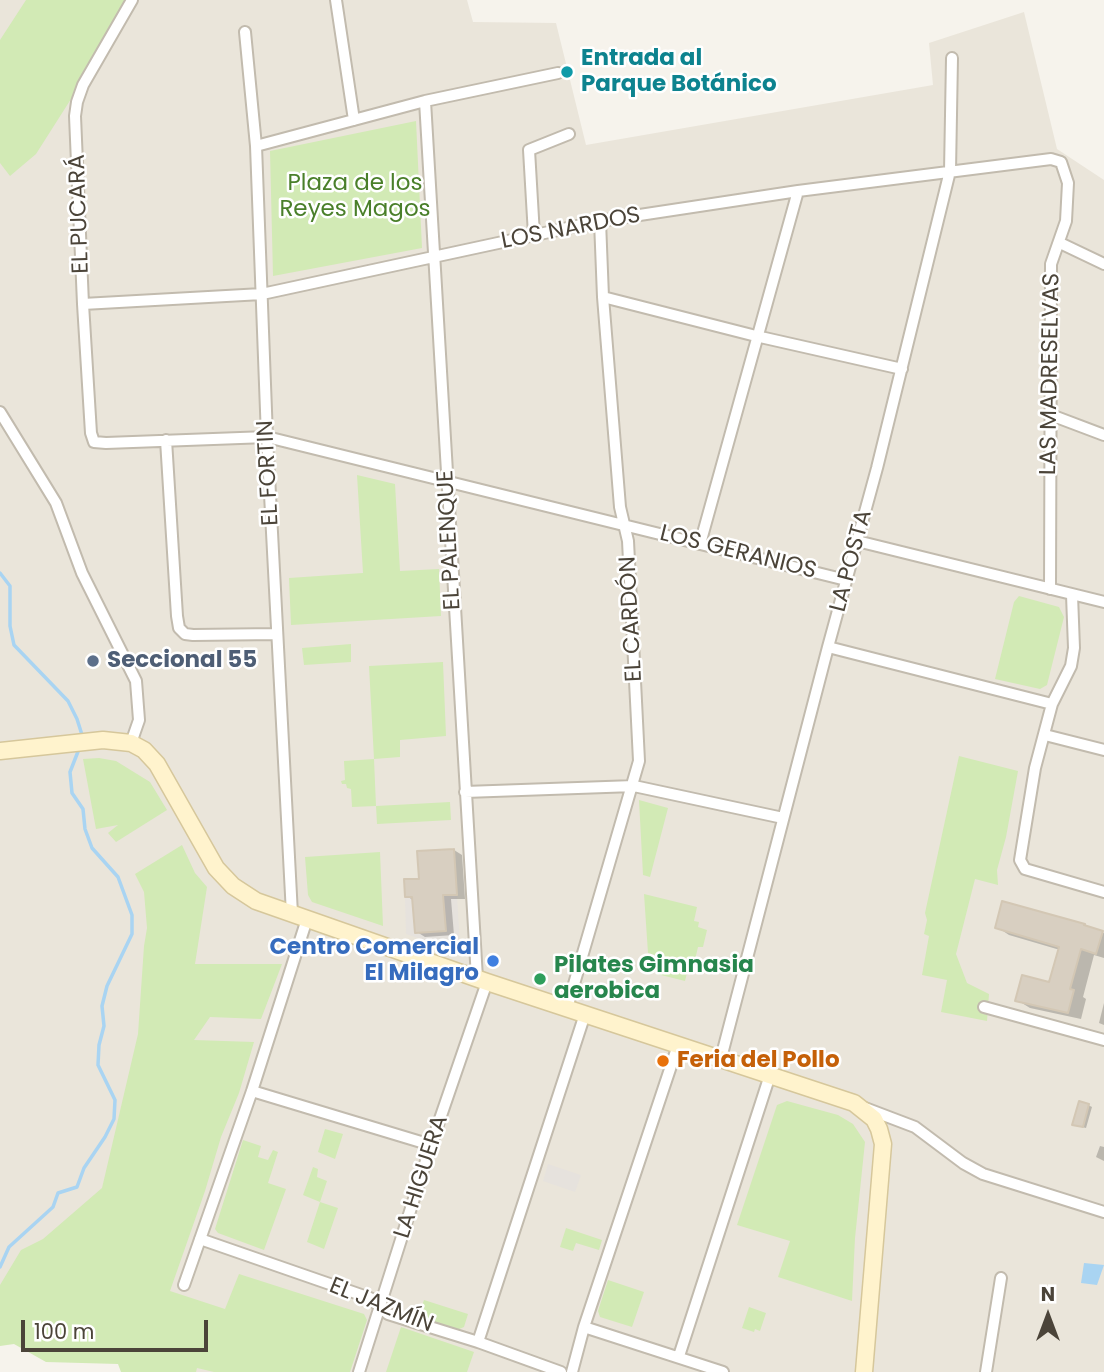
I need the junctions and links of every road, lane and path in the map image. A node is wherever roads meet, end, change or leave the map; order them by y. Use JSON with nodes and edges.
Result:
{"nodes":[{"id":1,"x":132,"y":0,"type":"edge"},
{"id":2,"x":336,"y":0,"type":"edge"},
{"id":3,"x":245,"y":32,"type":"dead end"},
{"id":4,"x":952,"y":58,"type":"dead end"},
{"id":5,"x":558,"y":73,"type":"dead end"},
{"id":6,"x":425,"y":101,"type":"junction"},
{"id":7,"x":354,"y":120,"type":"junction"},
{"id":8,"x":569,"y":134,"type":"dead end"},
{"id":9,"x":256,"y":146,"type":"junction"},
{"id":10,"x":1061,"y":162,"type":"joint"},
{"id":11,"x":950,"y":171,"type":"junction"},
{"id":12,"x":798,"y":191,"type":"junction"},
{"id":13,"x":600,"y":221,"type":"junction"},
{"id":14,"x":534,"y":235,"type":"junction"},
{"id":15,"x":1060,"y":243,"type":"junction"},
{"id":16,"x":435,"y":257,"type":"junction"},
{"id":17,"x":1104,"y":264,"type":"edge"},
{"id":18,"x":262,"y":294,"type":"junction"},
{"id":19,"x":603,"y":298,"type":"junction"},
{"id":20,"x":83,"y":304,"type":"junction"},
{"id":21,"x":757,"y":336,"type":"junction"},
{"id":22,"x":902,"y":369,"type":"junction"},
{"id":23,"x":0,"y":412,"type":"edge"},
{"id":24,"x":1051,"y":415,"type":"junction"},
{"id":25,"x":1104,"y":435,"type":"edge"},
{"id":26,"x":267,"y":437,"type":"junction"},
{"id":27,"x":166,"y":440,"type":"junction"},
{"id":28,"x":94,"y":442,"type":"joint"},
{"id":29,"x":447,"y":481,"type":"junction"},
{"id":30,"x":625,"y":525,"type":"junction"},
{"id":31,"x":857,"y":541,"type":"junction"},
{"id":32,"x":700,"y":544,"type":"junction"},
{"id":33,"x":846,"y":580,"type":"junction"},
{"id":34,"x":1050,"y":589,"type":"junction"},
{"id":35,"x":1072,"y":595,"type":"junction"},
{"id":36,"x":1104,"y":602,"type":"edge"},
{"id":37,"x":277,"y":634,"type":"junction"},
{"id":38,"x":828,"y":647,"type":"junction"},
{"id":39,"x":1052,"y":705,"type":"junction"},
{"id":40,"x":1045,"y":735,"type":"junction"},
{"id":41,"x":131,"y":743,"type":"junction"},
{"id":42,"x":1104,"y":750,"type":"edge"},
{"id":43,"x":0,"y":751,"type":"edge"},
{"id":44,"x":634,"y":786,"type":"junction"},
{"id":45,"x":466,"y":792,"type":"junction"},
{"id":46,"x":783,"y":818,"type":"junction"},
{"id":47,"x":1104,"y":892,"type":"edge"},
{"id":48,"x":300,"y":916,"type":"junction"},
{"id":49,"x":482,"y":980,"type":"junction"},
{"id":50,"x":984,"y":1007,"type":"dead end"},
{"id":51,"x":567,"y":1008,"type":"junction"},
{"id":52,"x":584,"y":1014,"type":"junction"},
{"id":53,"x":1104,"y":1040,"type":"edge"},
{"id":54,"x":678,"y":1045,"type":"junction"},
{"id":55,"x":721,"y":1058,"type":"junction"},
{"id":56,"x":770,"y":1075,"type":"junction"},
{"id":57,"x":252,"y":1091,"type":"junction"},
{"id":58,"x":854,"y":1103,"type":"junction"},
{"id":59,"x":431,"y":1145,"type":"junction"},
{"id":60,"x":1104,"y":1212,"type":"edge"},
{"id":61,"x":200,"y":1239,"type":"junction"},
{"id":62,"x":1001,"y":1278,"type":"dead end"},
{"id":63,"x":184,"y":1285,"type":"dead end"},
{"id":64,"x":381,"y":1307,"type":"junction"},
{"id":65,"x":584,"y":1327,"type":"junction"},
{"id":66,"x":478,"y":1342,"type":"junction"},
{"id":67,"x":678,"y":1356,"type":"junction"},
{"id":68,"x":359,"y":1372,"type":"edge"},
{"id":69,"x":561,"y":1372,"type":"edge"},
{"id":70,"x":572,"y":1372,"type":"edge"},
{"id":71,"x":723,"y":1372,"type":"edge"},
{"id":72,"x":864,"y":1372,"type":"edge"},
{"id":73,"x":986,"y":1372,"type":"edge"}],
"edges":[{"from":1,"to":20,"type":"street","name":"EL PUCARÁ"},
{"from":2,"to":7,"type":"street"},
{"from":3,"to":9,"type":"street","name":"EL FORTIN"},
{"from":4,"to":11,"type":"street","name":"LA POSTA"},
{"from":5,"to":6,"type":"street"},
{"from":6,"to":7,"type":"street"},
{"from":6,"to":16,"type":"street","name":"EL PALENQUE"},
{"from":7,"to":9,"type":"street"},
{"from":8,"to":14,"type":"street"},
{"from":9,"to":18,"type":"street","name":"EL FORTIN"},
{"from":10,"to":11,"type":"street","name":"LOS NARDOS"},
{"from":10,"to":15,"type":"street","name":"LAS MADRESELVAS"},
{"from":11,"to":12,"type":"street","name":"LOS NARDOS"},
{"from":11,"to":22,"type":"street","name":"LA POSTA"},
{"from":12,"to":13,"type":"street","name":"LOS NARDOS"},
{"from":12,"to":21,"type":"street"},
{"from":13,"to":14,"type":"street","name":"LOS NARDOS"},
{"from":13,"to":19,"type":"street","name":"EL CARDÓN"},
{"from":14,"to":16,"type":"street","name":"LOS NARDOS"},
{"from":15,"to":17,"type":"street"},
{"from":15,"to":24,"type":"street","name":"LAS MADRESELVAS"},
{"from":16,"to":18,"type":"street","name":"LOS NARDOS"},
{"from":16,"to":29,"type":"street","name":"EL PALENQUE"},
{"from":18,"to":20,"type":"street","name":"LOS NARDOS"},
{"from":18,"to":26,"type":"street","name":"EL FORTIN"},
{"from":19,"to":21,"type":"street"},
{"from":19,"to":30,"type":"street","name":"EL CARDÓN"},
{"from":20,"to":28,"type":"street","name":"EL PUCARÁ"},
{"from":21,"to":22,"type":"street"},
{"from":21,"to":32,"type":"street"},
{"from":22,"to":31,"type":"street","name":"LA POSTA"},
{"from":23,"to":41,"type":"street"},
{"from":24,"to":25,"type":"street"},
{"from":24,"to":34,"type":"street","name":"LAS MADRESELVAS"},
{"from":26,"to":27,"type":"street","name":"LOS GERANIOS"},
{"from":26,"to":29,"type":"street","name":"LOS GERANIOS"},
{"from":26,"to":37,"type":"street","name":"EL FORTIN"},
{"from":27,"to":28,"type":"street","name":"LOS GERANIOS"},
{"from":27,"to":37,"type":"street"},
{"from":29,"to":30,"type":"street","name":"LOS GERANIOS"},
{"from":29,"to":45,"type":"street","name":"EL PALENQUE"},
{"from":30,"to":32,"type":"street","name":"LOS GERANIOS"},
{"from":30,"to":44,"type":"street","name":"EL CARDÓN"},
{"from":31,"to":33,"type":"street","name":"LA POSTA"},
{"from":31,"to":34,"type":"street"},
{"from":32,"to":33,"type":"street","name":"LOS GERANIOS"},
{"from":33,"to":38,"type":"street","name":"LA POSTA"},
{"from":34,"to":35,"type":"street"},
{"from":35,"to":36,"type":"street"},
{"from":35,"to":39,"type":"street"},
{"from":37,"to":48,"type":"street","name":"EL FORTIN"},
{"from":38,"to":39,"type":"street"},
{"from":38,"to":46,"type":"street","name":"LA POSTA"},
{"from":39,"to":40,"type":"street"},
{"from":40,"to":42,"type":"street"},
{"from":40,"to":47,"type":"street"},
{"from":41,"to":43,"type":"main road"},
{"from":41,"to":48,"type":"main road"},
{"from":44,"to":45,"type":"street"},
{"from":44,"to":46,"type":"street"},
{"from":44,"to":51,"type":"street","name":"EL CARDÓN"},
{"from":45,"to":49,"type":"street","name":"EL PALENQUE"},
{"from":46,"to":55,"type":"street","name":"LA POSTA"},
{"from":48,"to":49,"type":"main road"},
{"from":48,"to":57,"type":"street"},
{"from":49,"to":51,"type":"main road"},
{"from":49,"to":59,"type":"street","name":"LA HIGUERA"},
{"from":50,"to":53,"type":"street"},
{"from":51,"to":52,"type":"main road"},
{"from":52,"to":54,"type":"main road"},
{"from":52,"to":66,"type":"street"},
{"from":54,"to":55,"type":"main road"},
{"from":54,"to":65,"type":"street"},
{"from":55,"to":56,"type":"main road"},
{"from":56,"to":58,"type":"main road"},
{"from":56,"to":67,"type":"street"},
{"from":57,"to":59,"type":"street"},
{"from":57,"to":61,"type":"street"},
{"from":58,"to":60,"type":"street"},
{"from":58,"to":72,"type":"main road"},
{"from":59,"to":64,"type":"street","name":"LA HIGUERA"},
{"from":61,"to":63,"type":"street"},
{"from":61,"to":64,"type":"street","name":"EL JAZMÍN"},
{"from":62,"to":73,"type":"street"},
{"from":64,"to":66,"type":"street","name":"EL JAZMÍN"},
{"from":64,"to":68,"type":"street","name":"LA HIGUERA"},
{"from":65,"to":67,"type":"street"},
{"from":65,"to":70,"type":"street"},
{"from":66,"to":69,"type":"street","name":"EL JAZMÍN"},
{"from":67,"to":71,"type":"street"}]}
